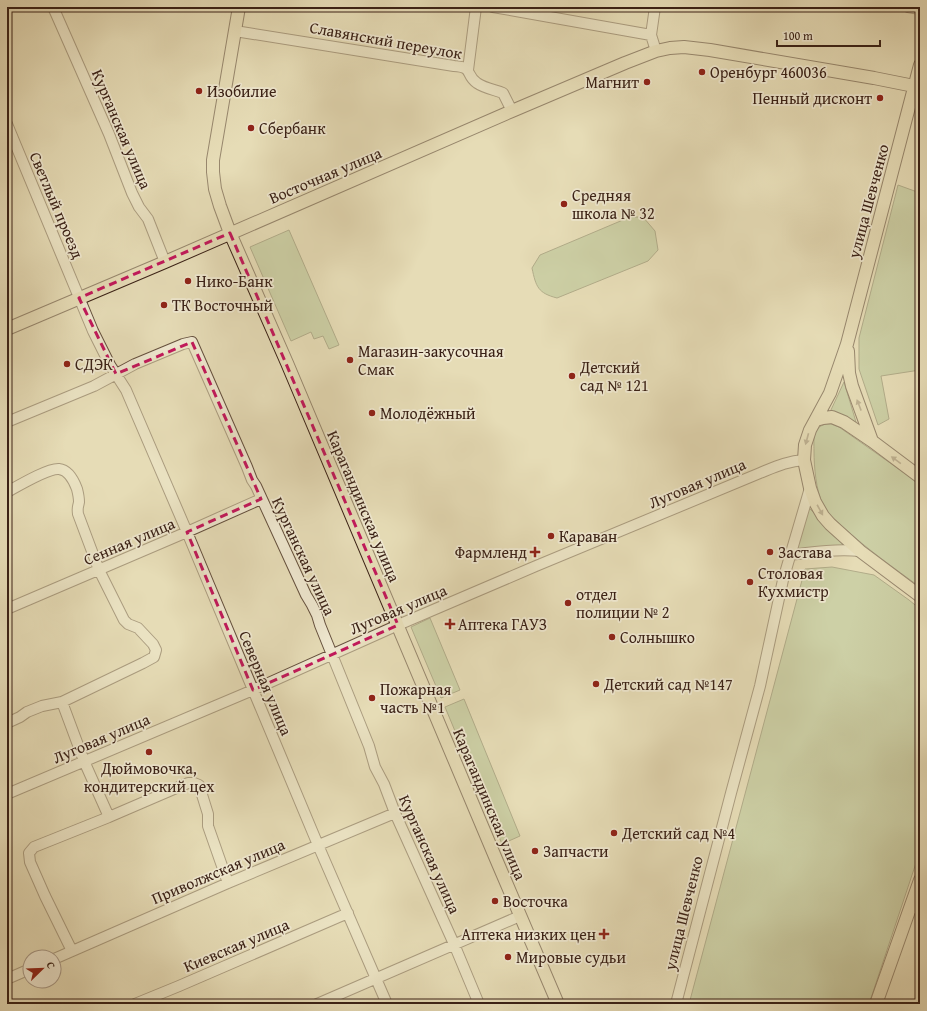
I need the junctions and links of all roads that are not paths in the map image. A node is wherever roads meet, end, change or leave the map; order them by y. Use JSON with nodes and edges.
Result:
{"nodes":[{"id":1,"x":53,"y":7,"type":"edge"},
{"id":2,"x":239,"y":7,"type":"edge"},
{"id":3,"x":476,"y":7,"type":"edge"},
{"id":4,"x":493,"y":7,"type":"edge"},
{"id":5,"x":655,"y":7,"type":"edge"},
{"id":6,"x":908,"y":7,"type":"edge"},
{"id":7,"x":920,"y":9,"type":"edge"},
{"id":8,"x":235,"y":31,"type":"junction"},
{"id":9,"x":651,"y":35,"type":"junction"},
{"id":10,"x":656,"y":50,"type":"junction"},
{"id":11,"x":920,"y":65,"type":"edge"},
{"id":12,"x":468,"y":70,"type":"junction"},
{"id":13,"x":914,"y":86,"type":"junction"},
{"id":14,"x":512,"y":111,"type":"junction"},
{"id":15,"x":7,"y":124,"type":"edge"},
{"id":16,"x":230,"y":233,"type":"junction"},
{"id":17,"x":165,"y":262,"type":"junction"},
{"id":18,"x":80,"y":298,"type":"junction"},
{"id":19,"x":7,"y":329,"type":"edge"},
{"id":20,"x":848,"y":344,"type":"junction"},
{"id":21,"x":116,"y":374,"type":"junction"},
{"id":22,"x":816,"y":420,"type":"junction"},
{"id":23,"x":7,"y":422,"type":"edge"},
{"id":24,"x":872,"y":442,"type":"junction"},
{"id":25,"x":804,"y":460,"type":"junction"},
{"id":26,"x":920,"y":477,"type":"edge"},
{"id":27,"x":810,"y":488,"type":"junction"},
{"id":28,"x":7,"y":492,"type":"edge"},
{"id":29,"x":261,"y":499,"type":"junction"},
{"id":30,"x":187,"y":532,"type":"junction"},
{"id":31,"x":860,"y":551,"type":"junction"},
{"id":32,"x":790,"y":556,"type":"junction"},
{"id":33,"x":99,"y":570,"type":"junction"},
{"id":34,"x":920,"y":596,"type":"edge"},
{"id":35,"x":7,"y":608,"type":"edge"},
{"id":36,"x":398,"y":625,"type":"junction"},
{"id":37,"x":332,"y":654,"type":"junction"},
{"id":38,"x":253,"y":690,"type":"junction"},
{"id":39,"x":62,"y":702,"type":"junction"},
{"id":40,"x":7,"y":723,"type":"edge"},
{"id":41,"x":84,"y":761,"type":"junction"},
{"id":42,"x":7,"y":794,"type":"edge"},
{"id":43,"x":395,"y":813,"type":"junction"},
{"id":44,"x":108,"y":817,"type":"junction"},
{"id":45,"x":318,"y":845,"type":"junction"},
{"id":46,"x":920,"y":880,"type":"edge"},
{"id":47,"x":228,"y":883,"type":"junction"},
{"id":48,"x":915,"y":908,"type":"edge"},
{"id":49,"x":348,"y":913,"type":"junction"},
{"id":50,"x":520,"y":916,"type":"junction"},
{"id":51,"x":454,"y":944,"type":"junction"},
{"id":52,"x":72,"y":951,"type":"junction"},
{"id":53,"x":62,"y":955,"type":"edge"},
{"id":54,"x":22,"y":972,"type":"edge"},
{"id":55,"x":7,"y":979,"type":"edge"},
{"id":56,"x":376,"y":979,"type":"junction"},
{"id":57,"x":677,"y":1000,"type":"dead end"},
{"id":58,"x":135,"y":1004,"type":"edge"},
{"id":59,"x":317,"y":1004,"type":"edge"},
{"id":60,"x":387,"y":1004,"type":"edge"},
{"id":61,"x":479,"y":1004,"type":"edge"},
{"id":62,"x":558,"y":1004,"type":"edge"},
{"id":63,"x":876,"y":1004,"type":"edge"}],
"edges":[{"from":1,"to":17,"type":"street","name":"Курганская улица"},
{"from":2,"to":8,"type":"main road","name":"Карагандинская улица"},
{"from":3,"to":12,"type":"street"},
{"from":4,"to":9,"type":"street"},
{"from":5,"to":9,"type":"street"},
{"from":6,"to":7,"type":"street"},
{"from":8,"to":12,"type":"street","name":"Славянский переулок"},
{"from":8,"to":16,"type":"main road","name":"Карагандинская улица"},
{"from":9,"to":10,"type":"street"},
{"from":10,"to":13,"type":"main road","name":"Восточная улица"},
{"from":10,"to":14,"type":"main road","name":"Восточная улица"},
{"from":11,"to":13,"type":"main road","name":"улица Шевченко"},
{"from":12,"to":14,"type":"street","name":"Славянский переулок"},
{"from":13,"to":20,"type":"main road","name":"улица Шевченко"},
{"from":14,"to":16,"type":"main road","name":"Восточная улица"},
{"from":15,"to":18,"type":"street","name":"Светлый проезд"},
{"from":16,"to":17,"type":"main road","name":"Восточная улица"},
{"from":16,"to":36,"type":"main road","name":"Карагандинская улица"},
{"from":17,"to":18,"type":"main road","name":"Восточная улица"},
{"from":18,"to":19,"type":"main road","name":"Восточная улица"},
{"from":18,"to":21,"type":"street","name":"Светлый проезд"},
{"from":20,"to":22,"type":"main road","name":"улица Шевченко"},
{"from":24,"to":20,"type":"main road","name":"улица Шевченко","one_way":true},
{"from":21,"to":23,"type":"street"},
{"from":21,"to":29,"type":"street","name":"Курганская улица"},
{"from":21,"to":30,"type":"street","name":"Северная улица"},
{"from":22,"to":24,"type":"main road"},
{"from":22,"to":25,"type":"main road","name":"улица Шевченко","one_way":true},
{"from":26,"to":24,"type":"main road","one_way":true},
{"from":25,"to":27,"type":"main road","name":"улица Шевченко"},
{"from":25,"to":36,"type":"street","name":"Луговая улица"},
{"from":27,"to":31,"type":"main road","name":"улица Шевченко","one_way":true},
{"from":27,"to":32,"type":"street","name":"улица Шевченко"},
{"from":28,"to":33,"type":"street"},
{"from":29,"to":30,"type":"street","name":"Сенная улица"},
{"from":29,"to":37,"type":"street","name":"Курганская улица"},
{"from":30,"to":33,"type":"street","name":"Сенная улица"},
{"from":30,"to":38,"type":"street","name":"Северная улица"},
{"from":31,"to":32,"type":"street"},
{"from":31,"to":34,"type":"main road","name":"улица Шевченко"},
{"from":32,"to":57,"type":"street","name":"улица Шевченко"},
{"from":33,"to":35,"type":"street","name":"Сенная улица"},
{"from":33,"to":39,"type":"street"},
{"from":36,"to":37,"type":"street","name":"Луговая улица"},
{"from":36,"to":50,"type":"main road","name":"Карагандинская улица"},
{"from":37,"to":38,"type":"street","name":"Луговая улица"},
{"from":37,"to":43,"type":"street","name":"Курганская улица"},
{"from":38,"to":41,"type":"street","name":"Луговая улица"},
{"from":38,"to":45,"type":"street","name":"Северная улица"},
{"from":39,"to":40,"type":"street"},
{"from":39,"to":41,"type":"street"},
{"from":41,"to":42,"type":"street","name":"Луговая улица"},
{"from":41,"to":44,"type":"street"},
{"from":43,"to":45,"type":"street","name":"Приволжская улица"},
{"from":43,"to":51,"type":"street","name":"Курганская улица"},
{"from":44,"to":47,"type":"street"},
{"from":44,"to":52,"type":"street"},
{"from":45,"to":47,"type":"street","name":"Приволжская улица"},
{"from":45,"to":49,"type":"street","name":"Северная улица"},
{"from":46,"to":48,"type":"main road"},
{"from":47,"to":52,"type":"street","name":"Приволжская улица"},
{"from":48,"to":63,"type":"main road"},
{"from":49,"to":56,"type":"street","name":"Северная улица"},
{"from":49,"to":58,"type":"street","name":"Киевская улица"},
{"from":50,"to":51,"type":"street"},
{"from":50,"to":62,"type":"main road","name":"Карагандинская улица"},
{"from":51,"to":56,"type":"street"},
{"from":51,"to":61,"type":"street","name":"Курганская улица"},
{"from":52,"to":53,"type":"street","name":"Приволжская улица"},
{"from":54,"to":55,"type":"street"},
{"from":56,"to":59,"type":"street"},
{"from":56,"to":60,"type":"street","name":"Северная улица"}]}
